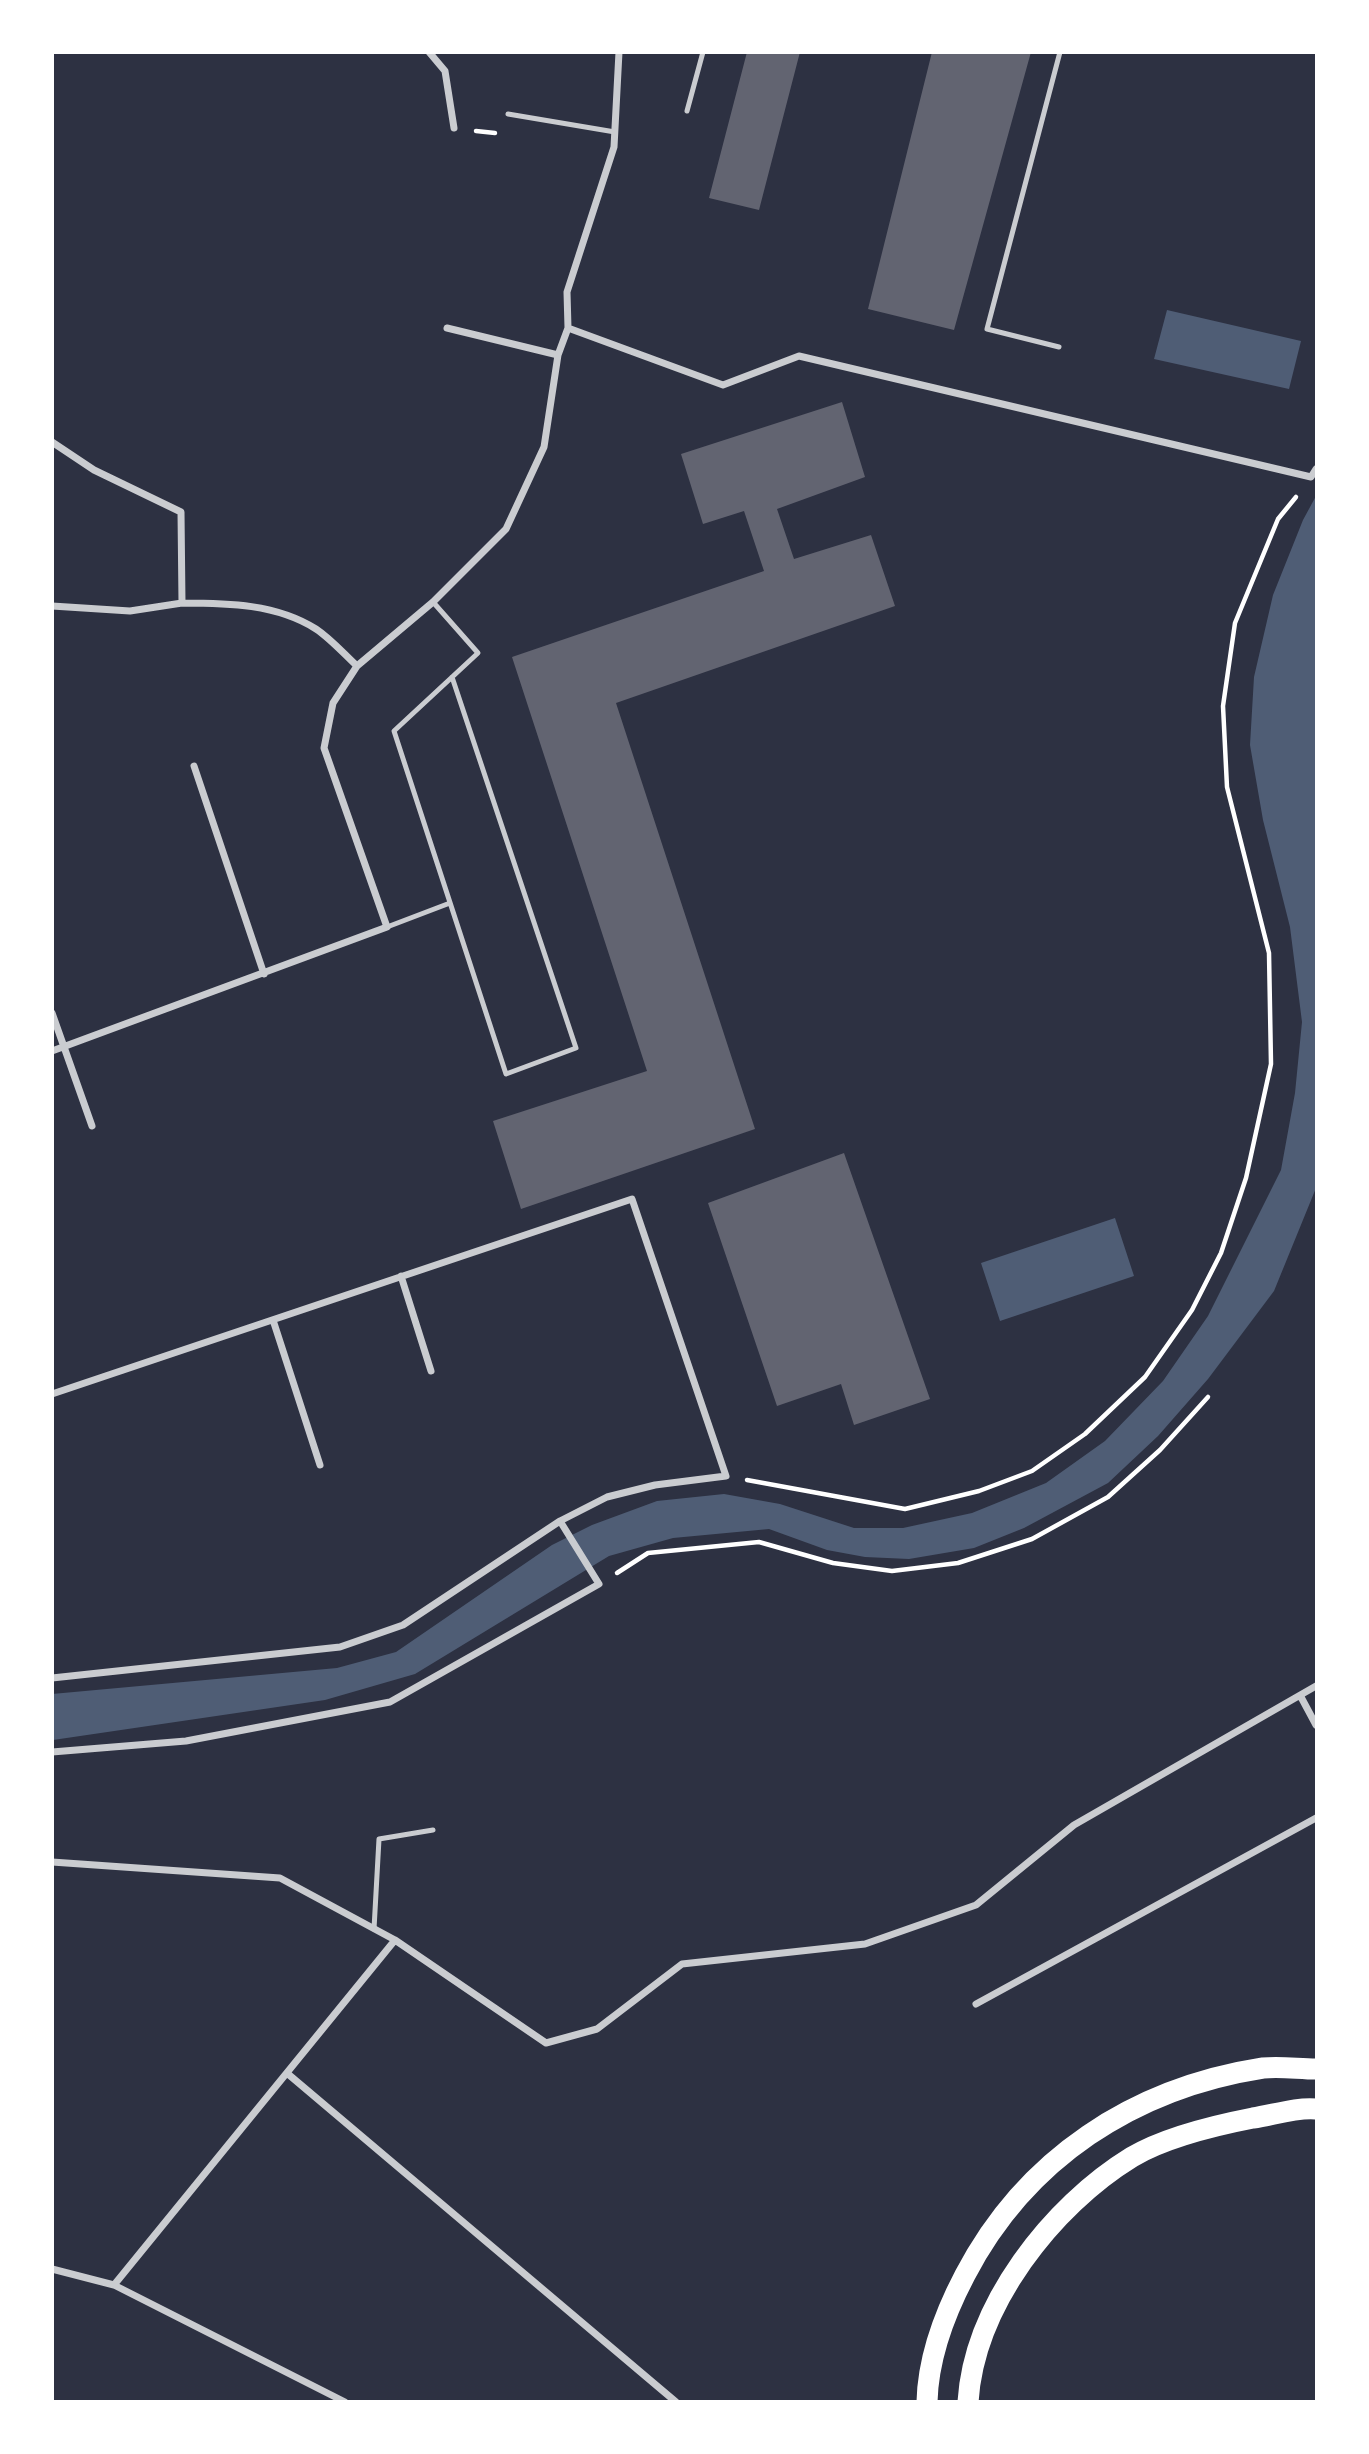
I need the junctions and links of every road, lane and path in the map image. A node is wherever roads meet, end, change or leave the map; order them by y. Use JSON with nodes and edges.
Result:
{"nodes":[{"id":1,"x":429,"y":52,"type":"edge"},
{"id":2,"x":619,"y":52,"type":"edge"},
{"id":3,"x":703,"y":52,"type":"edge"},
{"id":4,"x":1060,"y":52,"type":"edge"},
{"id":5,"x":687,"y":111,"type":"dead end"},
{"id":6,"x":508,"y":114,"type":"dead end"},
{"id":7,"x":454,"y":128,"type":"dead end"},
{"id":8,"x":615,"y":132,"type":"junction"},
{"id":9,"x":447,"y":328,"type":"dead end"},
{"id":10,"x":568,"y":328,"type":"junction"},
{"id":11,"x":1059,"y":347,"type":"dead end"},
{"id":12,"x":558,"y":355,"type":"junction"},
{"id":13,"x":52,"y":442,"type":"edge"},
{"id":14,"x":1317,"y":469,"type":"edge"},
{"id":15,"x":1311,"y":477,"type":"junction"},
{"id":16,"x":433,"y":602,"type":"junction"},
{"id":17,"x":183,"y":604,"type":"junction"},
{"id":18,"x":52,"y":606,"type":"edge"},
{"id":19,"x":357,"y":666,"type":"junction"},
{"id":20,"x":452,"y":677,"type":"junction"},
{"id":21,"x":194,"y":766,"type":"dead end"},
{"id":22,"x":450,"y":903,"type":"junction"},
{"id":23,"x":387,"y":927,"type":"junction"},
{"id":24,"x":264,"y":974,"type":"junction"},
{"id":25,"x":52,"y":1013,"type":"edge"},
{"id":26,"x":64,"y":1048,"type":"junction"},
{"id":27,"x":52,"y":1051,"type":"edge"},
{"id":28,"x":92,"y":1126,"type":"dead end"},
{"id":29,"x":401,"y":1276,"type":"junction"},
{"id":30,"x":273,"y":1320,"type":"junction"},
{"id":31,"x":431,"y":1371,"type":"dead end"},
{"id":32,"x":52,"y":1395,"type":"edge"},
{"id":33,"x":1208,"y":1397,"type":"dead end"},
{"id":34,"x":320,"y":1465,"type":"dead end"},
{"id":35,"x":726,"y":1476,"type":"junction"},
{"id":36,"x":560,"y":1521,"type":"junction"},
{"id":37,"x":599,"y":1584,"type":"junction"},
{"id":38,"x":52,"y":1678,"type":"edge"},
{"id":39,"x":1317,"y":1686,"type":"edge"},
{"id":40,"x":1301,"y":1697,"type":"junction"},
{"id":41,"x":1317,"y":1724,"type":"edge"},
{"id":42,"x":52,"y":1752,"type":"edge"},
{"id":43,"x":1317,"y":1818,"type":"edge"},
{"id":44,"x":433,"y":1830,"type":"dead end"},
{"id":45,"x":52,"y":1862,"type":"edge"},
{"id":46,"x":374,"y":1928,"type":"junction"},
{"id":47,"x":395,"y":1940,"type":"junction"},
{"id":48,"x":976,"y":2004,"type":"dead end"},
{"id":49,"x":1317,"y":2069,"type":"edge"},
{"id":50,"x":288,"y":2074,"type":"junction"},
{"id":51,"x":1317,"y":2109,"type":"edge"},
{"id":52,"x":52,"y":2269,"type":"edge"},
{"id":53,"x":114,"y":2285,"type":"junction"},
{"id":54,"x":345,"y":2402,"type":"edge"},
{"id":55,"x":676,"y":2402,"type":"edge"},
{"id":56,"x":927,"y":2402,"type":"edge"},
{"id":57,"x":968,"y":2402,"type":"edge"}],
"edges":[{"from":1,"to":7,"type":"street"},
{"from":2,"to":8,"type":"street"},
{"from":3,"to":5,"type":"lane"},
{"from":4,"to":11,"type":"lane"},
{"from":6,"to":8,"type":"lane"},
{"from":8,"to":10,"type":"street"},
{"from":9,"to":12,"type":"street"},
{"from":10,"to":12,"type":"street"},
{"from":10,"to":15,"type":"street"},
{"from":12,"to":16,"type":"street"},
{"from":13,"to":17,"type":"street"},
{"from":14,"to":15,"type":"street"},
{"from":15,"to":35,"type":"path"},
{"from":16,"to":19,"type":"street"},
{"from":16,"to":20,"type":"lane"},
{"from":17,"to":18,"type":"street"},
{"from":17,"to":19,"type":"street"},
{"from":19,"to":23,"type":"street"},
{"from":20,"to":22,"type":"lane"},
{"from":20,"to":22,"type":"lane"},
{"from":21,"to":24,"type":"street"},
{"from":22,"to":23,"type":"lane"},
{"from":23,"to":24,"type":"street"},
{"from":24,"to":26,"type":"street"},
{"from":25,"to":26,"type":"street"},
{"from":26,"to":27,"type":"street"},
{"from":26,"to":28,"type":"street"},
{"from":29,"to":30,"type":"street"},
{"from":29,"to":31,"type":"street"},
{"from":29,"to":35,"type":"street"},
{"from":30,"to":32,"type":"street"},
{"from":30,"to":34,"type":"street"},
{"from":33,"to":37,"type":"path"},
{"from":35,"to":36,"type":"street"},
{"from":36,"to":37,"type":"street"},
{"from":36,"to":38,"type":"street"},
{"from":37,"to":42,"type":"street"},
{"from":39,"to":40,"type":"street"},
{"from":40,"to":41,"type":"street"},
{"from":40,"to":47,"type":"street"},
{"from":43,"to":48,"type":"street"},
{"from":44,"to":46,"type":"lane"},
{"from":45,"to":46,"type":"street"},
{"from":46,"to":47,"type":"street"},
{"from":47,"to":50,"type":"street"},
{"from":49,"to":56,"type":"highway"},
{"from":50,"to":53,"type":"street"},
{"from":50,"to":55,"type":"street"},
{"from":51,"to":57,"type":"highway"},
{"from":52,"to":53,"type":"street"},
{"from":53,"to":54,"type":"street"}]}
